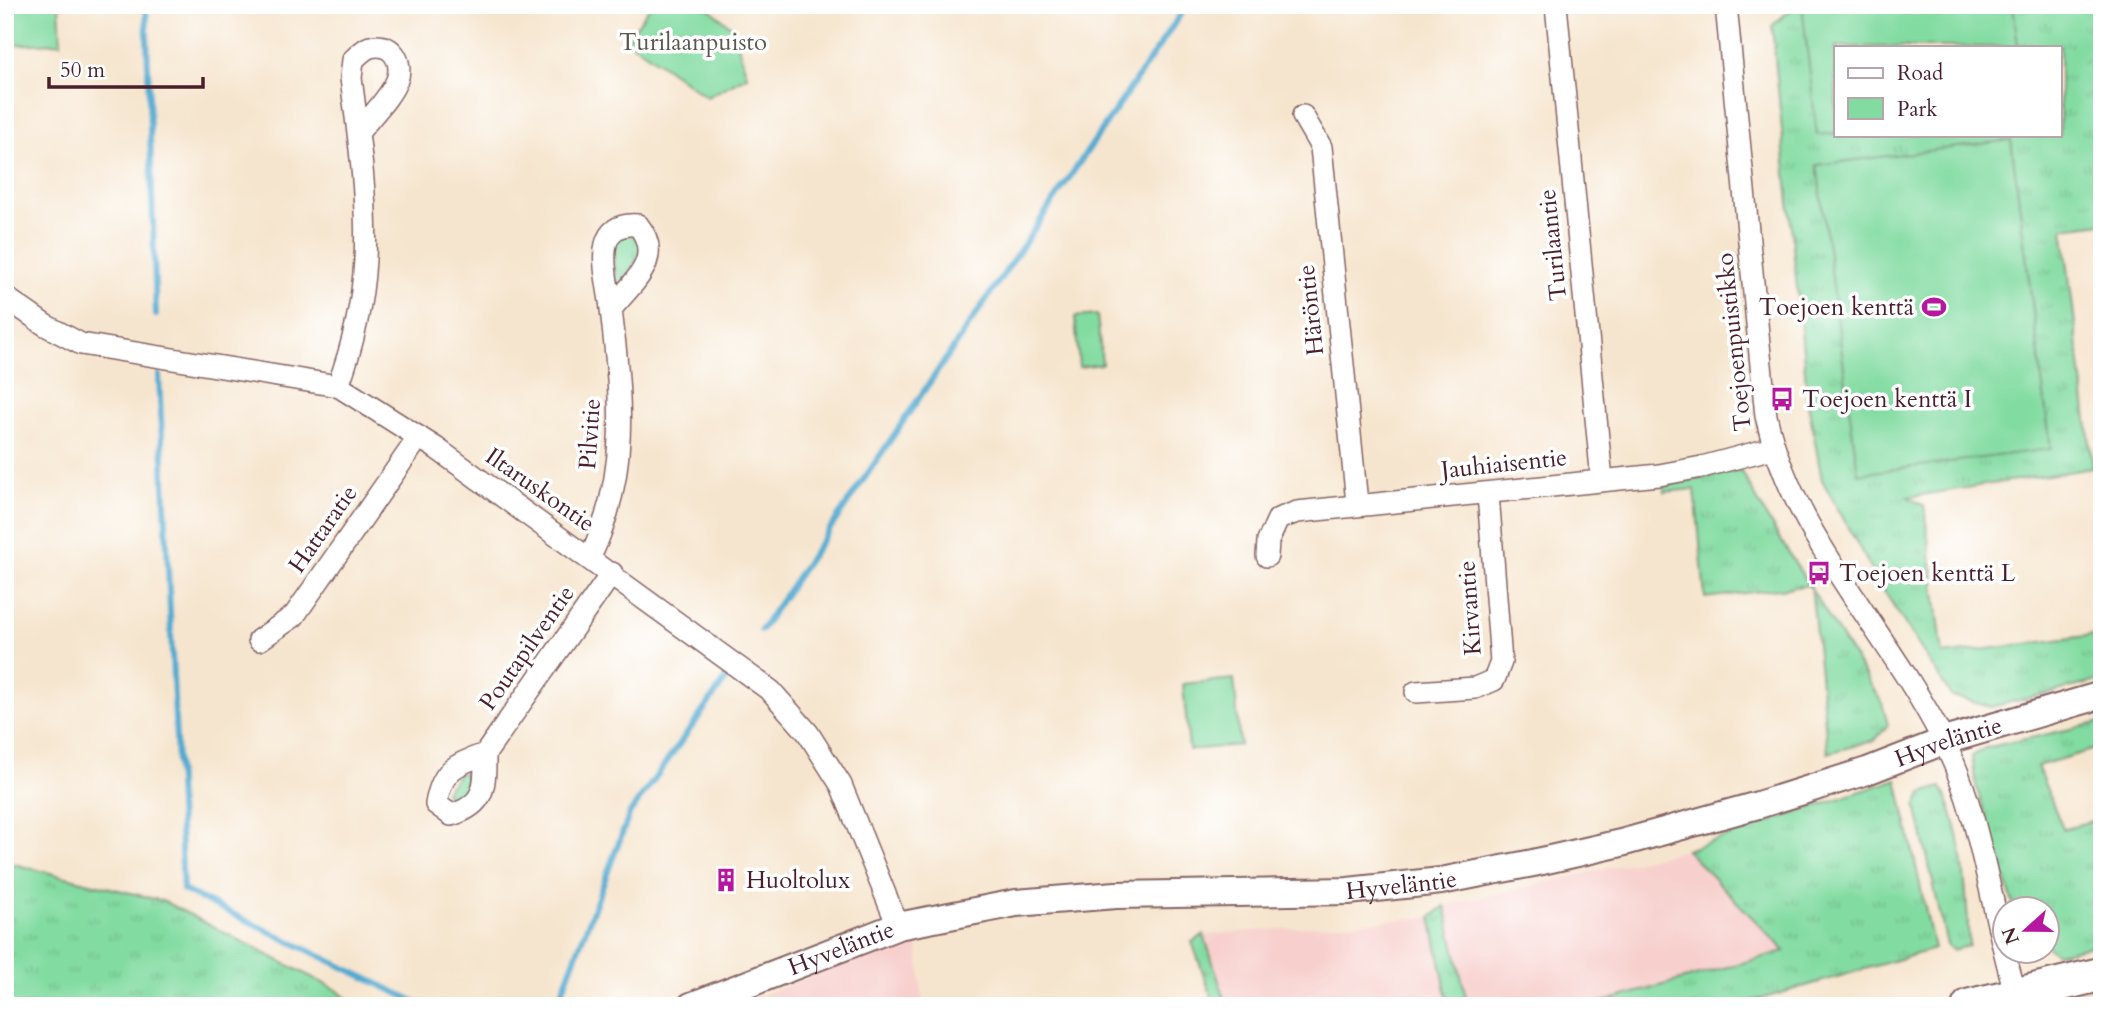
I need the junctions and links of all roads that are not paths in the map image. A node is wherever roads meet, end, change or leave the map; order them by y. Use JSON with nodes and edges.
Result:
{"nodes":[{"id":1,"x":1556,"y":5,"type":"edge"},
{"id":2,"x":1726,"y":5,"type":"edge"},
{"id":3,"x":1303,"y":116,"type":"dead end"},
{"id":4,"x":358,"y":133,"type":"dead end"},
{"id":5,"x":5,"y":297,"type":"edge"},
{"id":6,"x":611,"y":309,"type":"dead end"},
{"id":7,"x":338,"y":386,"type":"junction"},
{"id":8,"x":419,"y":437,"type":"junction"},
{"id":9,"x":1773,"y":448,"type":"junction"},
{"id":10,"x":1602,"y":480,"type":"junction"},
{"id":11,"x":1488,"y":494,"type":"junction"},
{"id":12,"x":1357,"y":503,"type":"junction"},
{"id":13,"x":1267,"y":556,"type":"dead end"},
{"id":14,"x":590,"y":557,"type":"junction"},
{"id":15,"x":612,"y":573,"type":"junction"},
{"id":16,"x":259,"y":640,"type":"dead end"},
{"id":17,"x":1416,"y":692,"type":"dead end"},
{"id":18,"x":2102,"y":695,"type":"edge"},
{"id":19,"x":1944,"y":741,"type":"junction"},
{"id":20,"x":485,"y":754,"type":"dead end"},
{"id":21,"x":898,"y":926,"type":"junction"},
{"id":22,"x":2102,"y":974,"type":"edge"},
{"id":23,"x":2016,"y":995,"type":"junction"},
{"id":24,"x":691,"y":1006,"type":"edge"},
{"id":25,"x":1969,"y":1006,"type":"edge"}],
"edges":[{"from":1,"to":10,"type":"street","name":"Turilaantie"},
{"from":2,"to":9,"type":"street","name":"Toejoenpuistikko"},
{"from":3,"to":12,"type":"street","name":"Häröntie"},
{"from":4,"to":7,"type":"street"},
{"from":5,"to":7,"type":"street","name":"Iltaruskontie"},
{"from":6,"to":14,"type":"street","name":"Pilvitie"},
{"from":7,"to":8,"type":"street","name":"Iltaruskontie"},
{"from":8,"to":14,"type":"street","name":"Iltaruskontie"},
{"from":8,"to":16,"type":"street","name":"Hattaratie"},
{"from":9,"to":10,"type":"street","name":"Jauhiaisentie"},
{"from":9,"to":19,"type":"street","name":"Toejoenpuistikko"},
{"from":10,"to":11,"type":"street","name":"Jauhiaisentie"},
{"from":11,"to":12,"type":"street","name":"Jauhiaisentie"},
{"from":11,"to":17,"type":"street","name":"Kirvantie"},
{"from":12,"to":13,"type":"street","name":"Jauhiaisentie"},
{"from":14,"to":15,"type":"street","name":"Iltaruskontie"},
{"from":15,"to":20,"type":"street","name":"Poutapilventie"},
{"from":15,"to":21,"type":"street","name":"Iltaruskontie"},
{"from":18,"to":19,"type":"street","name":"Hyveläntie"},
{"from":19,"to":21,"type":"street","name":"Hyveläntie"},
{"from":19,"to":23,"type":"street","name":"Toejoenpuistikko"},
{"from":21,"to":24,"type":"street","name":"Hyveläntie"},
{"from":22,"to":23,"type":"main road"},
{"from":23,"to":25,"type":"main road"}]}
